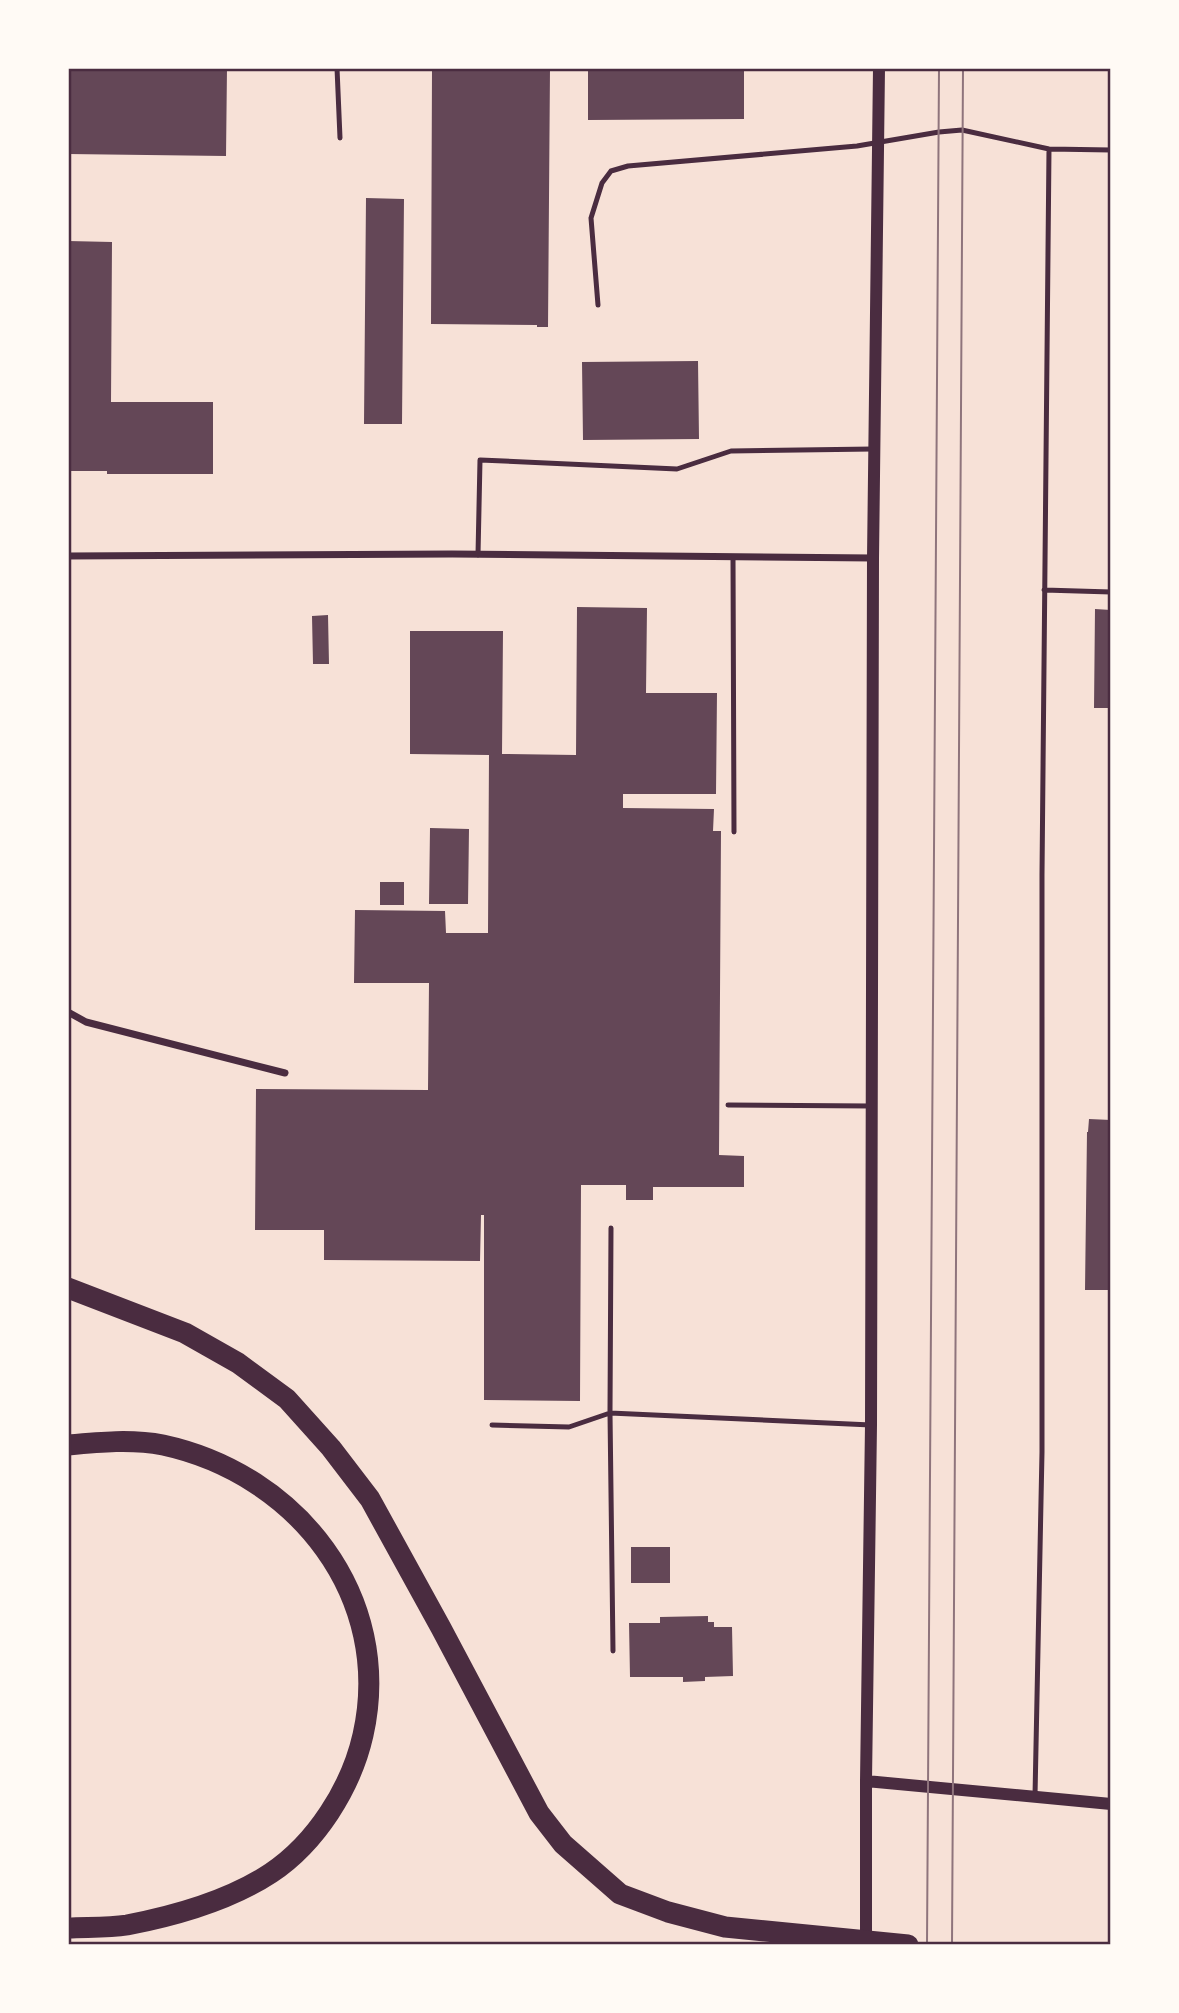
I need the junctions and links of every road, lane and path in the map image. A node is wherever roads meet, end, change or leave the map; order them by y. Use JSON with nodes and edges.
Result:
{"nodes":[{"id":1,"x":337,"y":68,"type":"edge"},
{"id":2,"x":879,"y":68,"type":"edge"},
{"id":3,"x":340,"y":138,"type":"dead end"},
{"id":4,"x":878,"y":142,"type":"junction"},
{"id":5,"x":1049,"y":149,"type":"junction"},
{"id":6,"x":1111,"y":150,"type":"edge"},
{"id":7,"x":598,"y":305,"type":"dead end"},
{"id":8,"x":874,"y":449,"type":"junction"},
{"id":9,"x":478,"y":555,"type":"junction"},
{"id":10,"x":68,"y":556,"type":"edge"},
{"id":11,"x":733,"y":557,"type":"junction"},
{"id":12,"x":873,"y":558,"type":"junction"},
{"id":13,"x":1044,"y":590,"type":"junction"},
{"id":14,"x":1111,"y":592,"type":"edge"},
{"id":15,"x":734,"y":832,"type":"dead end"},
{"id":16,"x":68,"y":1012,"type":"edge"},
{"id":17,"x":285,"y":1073,"type":"dead end"},
{"id":18,"x":728,"y":1105,"type":"dead end"},
{"id":19,"x":871,"y":1106,"type":"junction"},
{"id":20,"x":611,"y":1228,"type":"dead end"},
{"id":21,"x":68,"y":1288,"type":"edge"},
{"id":22,"x":610,"y":1413,"type":"junction"},
{"id":23,"x":492,"y":1425,"type":"dead end"},
{"id":24,"x":870,"y":1425,"type":"junction"},
{"id":25,"x":68,"y":1445,"type":"edge"},
{"id":26,"x":613,"y":1651,"type":"dead end"},
{"id":27,"x":866,"y":1781,"type":"junction"},
{"id":28,"x":1035,"y":1796,"type":"junction"},
{"id":29,"x":1111,"y":1804,"type":"edge"},
{"id":30,"x":68,"y":1928,"type":"edge"},
{"id":31,"x":866,"y":1945,"type":"edge"},
{"id":32,"x":908,"y":1945,"type":"edge"}],
"edges":[{"from":1,"to":3,"type":"lane"},
{"from":2,"to":4,"type":"street"},
{"from":4,"to":5,"type":"lane"},
{"from":4,"to":7,"type":"lane"},
{"from":4,"to":8,"type":"street"},
{"from":5,"to":6,"type":"lane"},
{"from":5,"to":13,"type":"lane"},
{"from":8,"to":9,"type":"lane"},
{"from":8,"to":12,"type":"street"},
{"from":9,"to":10,"type":"street"},
{"from":9,"to":11,"type":"street"},
{"from":11,"to":12,"type":"street"},
{"from":11,"to":15,"type":"lane"},
{"from":12,"to":19,"type":"street"},
{"from":13,"to":14,"type":"lane"},
{"from":13,"to":28,"type":"lane"},
{"from":16,"to":17,"type":"street"},
{"from":18,"to":19,"type":"lane"},
{"from":19,"to":24,"type":"street"},
{"from":20,"to":22,"type":"lane"},
{"from":21,"to":32,"type":"highway"},
{"from":22,"to":23,"type":"lane"},
{"from":22,"to":24,"type":"lane"},
{"from":22,"to":26,"type":"lane"},
{"from":24,"to":27,"type":"street"},
{"from":25,"to":30,"type":"highway"},
{"from":27,"to":28,"type":"street"},
{"from":27,"to":31,"type":"street"},
{"from":28,"to":29,"type":"street"}]}
